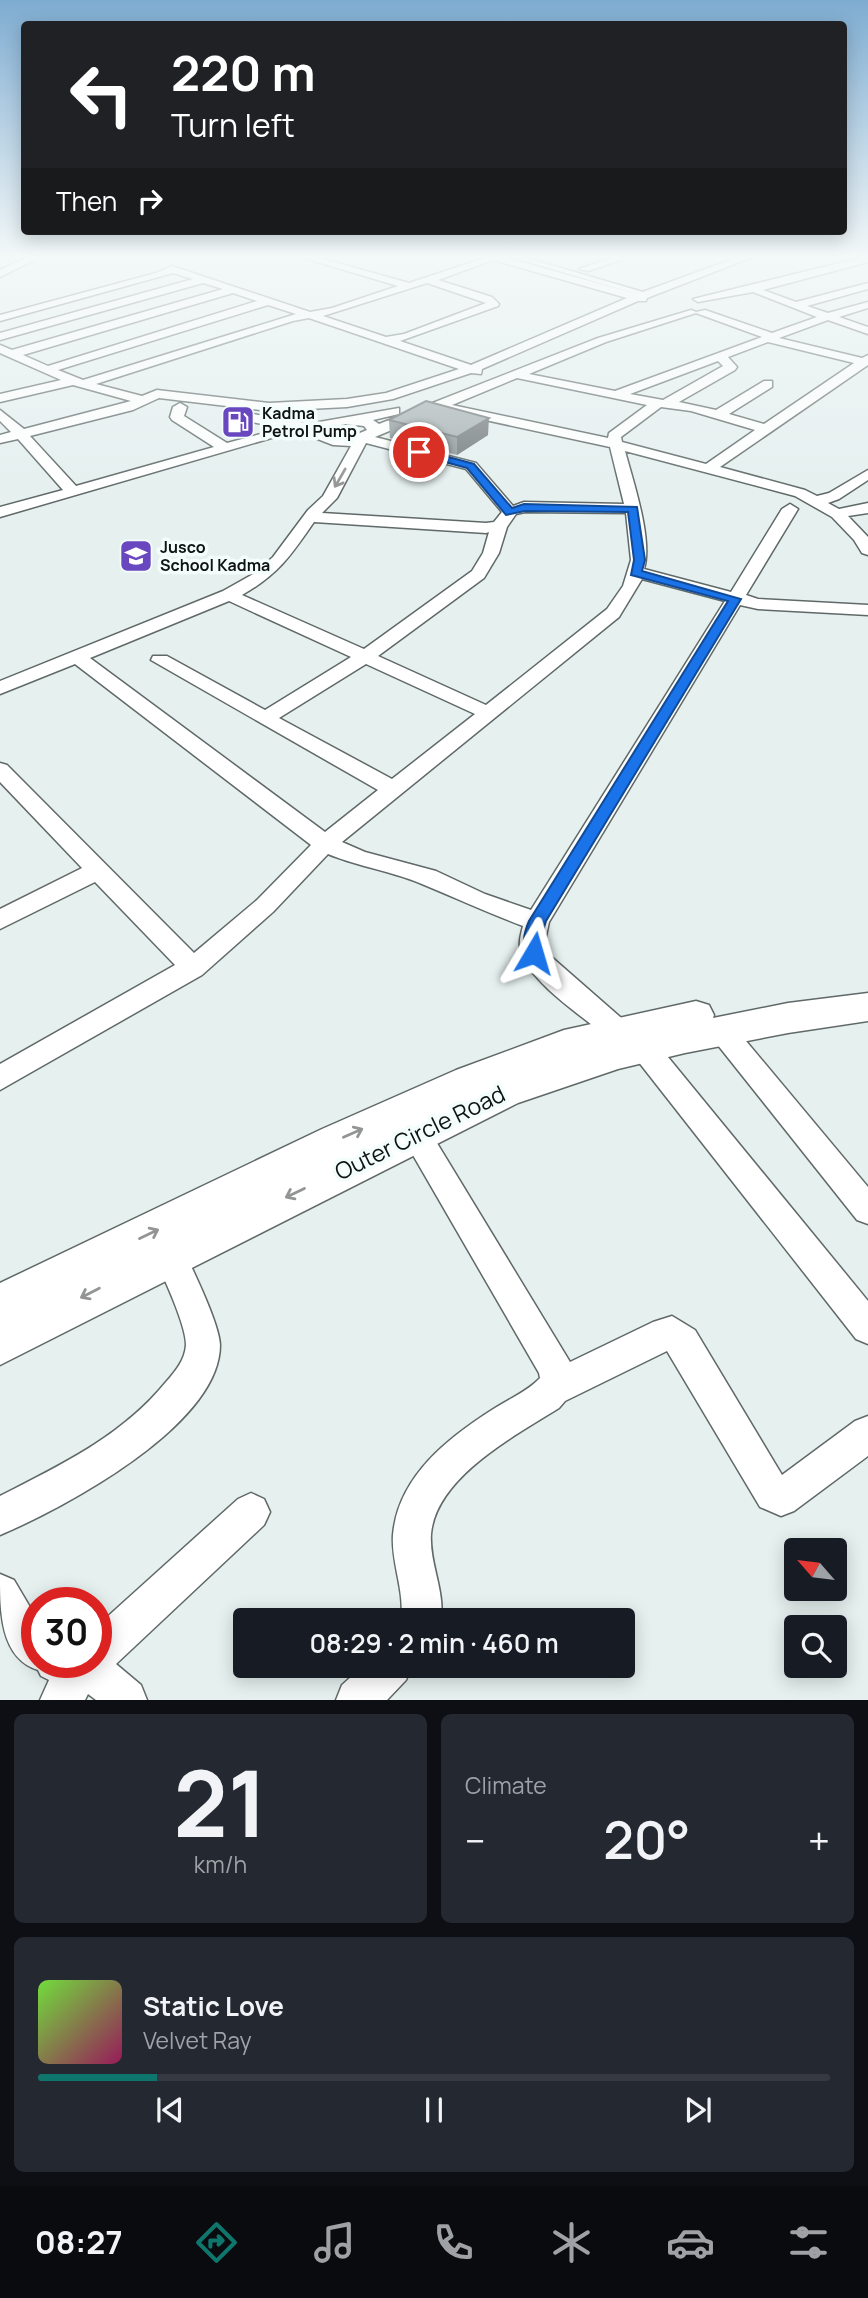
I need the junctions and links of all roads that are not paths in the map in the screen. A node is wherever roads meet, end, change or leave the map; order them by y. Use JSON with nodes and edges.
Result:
{"nodes":[{"id":1,"x":80,"y":334,"type":"edge"},
{"id":2,"x":162,"y":334,"type":"edge"},
{"id":3,"x":242,"y":334,"type":"edge"},
{"id":4,"x":368,"y":334,"type":"edge"},
{"id":5,"x":412,"y":334,"type":"edge"},
{"id":6,"x":561,"y":334,"type":"edge"},
{"id":7,"x":577,"y":334,"type":"edge"},
{"id":8,"x":620,"y":334,"type":"edge"},
{"id":9,"x":762,"y":334,"type":"edge"},
{"id":10,"x":782,"y":334,"type":"edge"},
{"id":11,"x":771,"y":338,"type":"junction"},
{"id":12,"x":385,"y":340,"type":"junction"},
{"id":13,"x":752,"y":350,"type":"dead end"},
{"id":14,"x":12,"y":354,"type":"edge"},
{"id":15,"x":723,"y":358,"type":"junction"},
{"id":16,"x":866,"y":360,"type":"edge"},
{"id":17,"x":0,"y":365,"type":"edge"},
{"id":18,"x":472,"y":369,"type":"junction"},
{"id":19,"x":46,"y":370,"type":"junction"},
{"id":20,"x":513,"y":374,"type":"junction"},
{"id":21,"x":490,"y":376,"type":"junction"},
{"id":22,"x":77,"y":382,"type":"junction"},
{"id":23,"x":768,"y":384,"type":"dead end"},
{"id":24,"x":616,"y":396,"type":"junction"},
{"id":25,"x":0,"y":398,"type":"edge"},
{"id":26,"x":142,"y":400,"type":"junction"},
{"id":27,"x":662,"y":403,"type":"junction"},
{"id":28,"x":436,"y":405,"type":"junction"},
{"id":29,"x":180,"y":407,"type":"junction"},
{"id":30,"x":0,"y":414,"type":"edge"},
{"id":31,"x":719,"y":414,"type":"junction"},
{"id":32,"x":248,"y":417,"type":"junction"},
{"id":33,"x":357,"y":420,"type":"junction"},
{"id":34,"x":333,"y":421,"type":"junction"},
{"id":35,"x":296,"y":428,"type":"junction"},
{"id":36,"x":766,"y":429,"type":"junction"},
{"id":37,"x":320,"y":430,"type":"junction"},
{"id":38,"x":22,"y":434,"type":"junction"},
{"id":39,"x":368,"y":437,"type":"junction"},
{"id":40,"x":0,"y":439,"type":"edge"},
{"id":41,"x":337,"y":441,"type":"junction"},
{"id":42,"x":615,"y":444,"type":"junction"},
{"id":43,"x":226,"y":449,"type":"junction"},
{"id":44,"x":709,"y":468,"type":"junction"},
{"id":45,"x":868,"y":474,"type":"edge"},
{"id":46,"x":73,"y":492,"type":"junction"},
{"id":47,"x":817,"y":501,"type":"junction"},
{"id":48,"x":868,"y":508,"type":"edge"},
{"id":49,"x":634,"y":509,"type":"junction"},
{"id":50,"x":790,"y":509,"type":"dead end"},
{"id":51,"x":0,"y":512,"type":"edge"},
{"id":52,"x":836,"y":514,"type":"junction"},
{"id":53,"x":312,"y":515,"type":"junction"},
{"id":54,"x":504,"y":519,"type":"junction"},
{"id":55,"x":868,"y":550,"type":"edge"},
{"id":56,"x":636,"y":572,"type":"junction"},
{"id":57,"x":229,"y":595,"type":"junction"},
{"id":58,"x":735,"y":599,"type":"junction"},
{"id":59,"x":868,"y":610,"type":"edge"},
{"id":60,"x":77,"y":657,"type":"junction"},
{"id":61,"x":365,"y":657,"type":"junction"},
{"id":62,"x":160,"y":660,"type":"dead end"},
{"id":63,"x":0,"y":688,"type":"edge"},
{"id":64,"x":489,"y":713,"type":"junction"},
{"id":65,"x":265,"y":718,"type":"junction"},
{"id":66,"x":4,"y":782,"type":"edge"},
{"id":67,"x":393,"y":789,"type":"junction"},
{"id":68,"x":325,"y":844,"type":"junction"},
{"id":69,"x":96,"y":871,"type":"junction"},
{"id":70,"x":0,"y":920,"type":"edge"},
{"id":71,"x":537,"y":921,"type":"junction"},
{"id":72,"x":193,"y":968,"type":"junction"},
{"id":73,"x":868,"y":989,"type":"edge"},
{"id":74,"x":868,"y":1007,"type":"edge"},
{"id":75,"x":722,"y":1031,"type":"junction"},
{"id":76,"x":631,"y":1040,"type":"junction"},
{"id":77,"x":0,"y":1078,"type":"edge"},
{"id":78,"x":416,"y":1134,"type":"junction"},
{"id":79,"x":868,"y":1210,"type":"edge"},
{"id":80,"x":170,"y":1255,"type":"junction"},
{"id":81,"x":0,"y":1307,"type":"edge"},
{"id":82,"x":868,"y":1327,"type":"edge"},
{"id":83,"x":0,"y":1342,"type":"edge"},
{"id":84,"x":555,"y":1388,"type":"junction"},
{"id":85,"x":868,"y":1434,"type":"edge"},
{"id":86,"x":251,"y":1511,"type":"dead end"},
{"id":87,"x":0,"y":1516,"type":"edge"},
{"id":88,"x":0,"y":1594,"type":"edge"},
{"id":89,"x":424,"y":1608,"type":"edge"},
{"id":90,"x":21,"y":1630,"type":"edge"},
{"id":91,"x":112,"y":1637,"type":"edge"},
{"id":92,"x":98,"y":1678,"type":"edge"},
{"id":93,"x":379,"y":1678,"type":"edge"},
{"id":94,"x":126,"y":1699,"type":"edge"},
{"id":95,"x":357,"y":1699,"type":"edge"}],
"edges":[{"from":1,"to":14,"type":"street"},
{"from":2,"to":19,"type":"street"},
{"from":3,"to":22,"type":"street"},
{"from":4,"to":12,"type":"street"},
{"from":5,"to":12,"type":"street"},
{"from":6,"to":18,"type":"street"},
{"from":7,"to":21,"type":"street"},
{"from":8,"to":20,"type":"street"},
{"from":9,"to":11,"type":"street"},
{"from":10,"to":11,"type":"street"},
{"from":11,"to":15,"type":"street"},
{"from":11,"to":16,"type":"street"},
{"from":12,"to":18,"type":"street"},
{"from":13,"to":15,"type":"street"},
{"from":14,"to":17,"type":"street"},
{"from":14,"to":19,"type":"street"},
{"from":15,"to":24,"type":"street"},
{"from":15,"to":27,"type":"street"},
{"from":16,"to":36,"type":"street"},
{"from":18,"to":21,"type":"street"},
{"from":18,"to":26,"type":"street"},
{"from":19,"to":22,"type":"street"},
{"from":20,"to":24,"type":"street"},
{"from":20,"to":28,"type":"street"},
{"from":21,"to":33,"type":"street"},
{"from":22,"to":25,"type":"street"},
{"from":22,"to":26,"type":"street"},
{"from":23,"to":31,"type":"street"},
{"from":24,"to":27,"type":"street"},
{"from":26,"to":29,"type":"street"},
{"from":26,"to":38,"type":"street"},
{"from":27,"to":31,"type":"street"},
{"from":27,"to":42,"type":"street"},
{"from":28,"to":39,"type":"street"},
{"from":28,"to":42,"type":"street"},
{"from":29,"to":32,"type":"street"},
{"from":29,"to":43,"type":"street"},
{"from":30,"to":38,"type":"street"},
{"from":31,"to":36,"type":"street"},
{"from":32,"to":34,"type":"street"},
{"from":32,"to":35,"type":"street"},
{"from":33,"to":34,"type":"street"},
{"from":33,"to":39,"type":"street"},
{"from":34,"to":37,"type":"street"},
{"from":35,"to":37,"type":"street"},
{"from":35,"to":43,"type":"street"},
{"from":36,"to":44,"type":"street"},
{"from":37,"to":41,"type":"street"},
{"from":38,"to":40,"type":"street"},
{"from":38,"to":46,"type":"street"},
{"from":39,"to":41,"type":"street"},
{"from":39,"to":53,"type":"street","one_way":true},
{"from":39,"to":54,"type":"street"},
{"from":41,"to":53,"type":"street"},
{"from":42,"to":44,"type":"street"},
{"from":42,"to":49,"type":"street"},
{"from":43,"to":46,"type":"street"},
{"from":44,"to":47,"type":"street"},
{"from":45,"to":47,"type":"street"},
{"from":46,"to":51,"type":"street"},
{"from":47,"to":52,"type":"street"},
{"from":48,"to":52,"type":"street"},
{"from":49,"to":54,"type":"street"},
{"from":49,"to":56,"type":"street"},
{"from":50,"to":58,"type":"street"},
{"from":52,"to":55,"type":"street"},
{"from":53,"to":54,"type":"street"},
{"from":53,"to":57,"type":"street"},
{"from":54,"to":61,"type":"street"},
{"from":56,"to":58,"type":"street"},
{"from":56,"to":64,"type":"street"},
{"from":57,"to":60,"type":"street"},
{"from":57,"to":61,"type":"street"},
{"from":58,"to":59,"type":"street"},
{"from":58,"to":71,"type":"street"},
{"from":60,"to":63,"type":"street"},
{"from":60,"to":68,"type":"street"},
{"from":61,"to":64,"type":"street"},
{"from":61,"to":65,"type":"street"},
{"from":62,"to":65,"type":"street"},
{"from":64,"to":67,"type":"street"},
{"from":65,"to":67,"type":"street"},
{"from":66,"to":69,"type":"street"},
{"from":67,"to":68,"type":"street"},
{"from":68,"to":71,"type":"street"},
{"from":68,"to":72,"type":"street"},
{"from":69,"to":70,"type":"street"},
{"from":69,"to":72,"type":"street"},
{"from":71,"to":76,"type":"street"},
{"from":72,"to":77,"type":"street"},
{"from":73,"to":76,"type":"main road","name":"Outer Circle Road"},
{"from":74,"to":75,"type":"main road","name":"Outer Circle Road"},
{"from":75,"to":76,"type":"main road","name":"Outer Circle Road"},
{"from":75,"to":79,"type":"street"},
{"from":76,"to":78,"type":"main road","name":"Outer Circle Road"},
{"from":81,"to":76,"type":"main road","name":"Outer Circle Road","one_way":true},
{"from":76,"to":82,"type":"street"},
{"from":78,"to":80,"type":"main road","name":"Outer Circle Road","one_way":true},
{"from":78,"to":84,"type":"street"},
{"from":80,"to":83,"type":"main road","name":"Outer Circle Road","one_way":true},
{"from":80,"to":87,"type":"street"},
{"from":84,"to":85,"type":"street"},
{"from":84,"to":89,"type":"street"},
{"from":86,"to":91,"type":"street"},
{"from":88,"to":90,"type":"street"},
{"from":92,"to":94,"type":"street"},
{"from":93,"to":95,"type":"street"}]}
